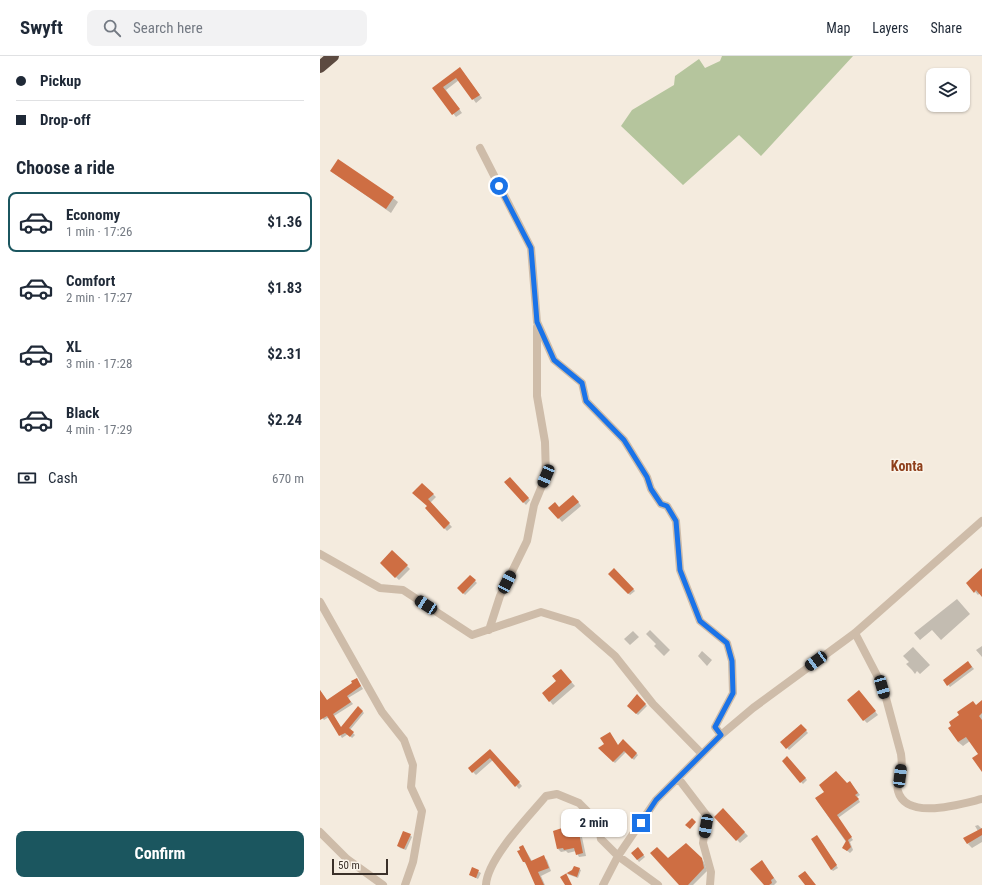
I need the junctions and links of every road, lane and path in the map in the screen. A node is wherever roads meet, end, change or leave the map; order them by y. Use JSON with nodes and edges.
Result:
{"nodes":[{"id":1,"x":333,"y":56,"type":"edge"},
{"id":2,"x":320,"y":67,"type":"edge"},
{"id":3,"x":480,"y":148,"type":"dead end"},
{"id":4,"x":537,"y":322,"type":"junction"},
{"id":5,"x":982,"y":521,"type":"edge"},
{"id":6,"x":320,"y":554,"type":"edge"},
{"id":7,"x":320,"y":602,"type":"edge"},
{"id":8,"x":489,"y":630,"type":"junction"},
{"id":9,"x":855,"y":633,"type":"junction"},
{"id":10,"x":721,"y":735,"type":"junction"},
{"id":11,"x":702,"y":754,"type":"junction"},
{"id":12,"x":678,"y":778,"type":"junction"},
{"id":13,"x":982,"y":799,"type":"edge"},
{"id":14,"x":320,"y":832,"type":"edge"},
{"id":15,"x":618,"y":856,"type":"junction"},
{"id":16,"x":383,"y":885,"type":"edge"},
{"id":17,"x":405,"y":885,"type":"edge"},
{"id":18,"x":486,"y":885,"type":"edge"},
{"id":19,"x":603,"y":885,"type":"edge"},
{"id":20,"x":658,"y":885,"type":"edge"},
{"id":21,"x":710,"y":885,"type":"edge"}],
"edges":[{"from":1,"to":2,"type":"highway"},
{"from":3,"to":4,"type":"street"},
{"from":4,"to":8,"type":"street"},
{"from":4,"to":10,"type":"street"},
{"from":5,"to":9,"type":"street"},
{"from":6,"to":8,"type":"street"},
{"from":7,"to":17,"type":"street"},
{"from":8,"to":11,"type":"street"},
{"from":9,"to":10,"type":"street"},
{"from":9,"to":13,"type":"street"},
{"from":10,"to":11,"type":"street"},
{"from":11,"to":12,"type":"street"},
{"from":12,"to":15,"type":"street"},
{"from":12,"to":21,"type":"street"},
{"from":14,"to":16,"type":"street"},
{"from":15,"to":18,"type":"street"},
{"from":15,"to":19,"type":"street"},
{"from":15,"to":20,"type":"street"}]}
